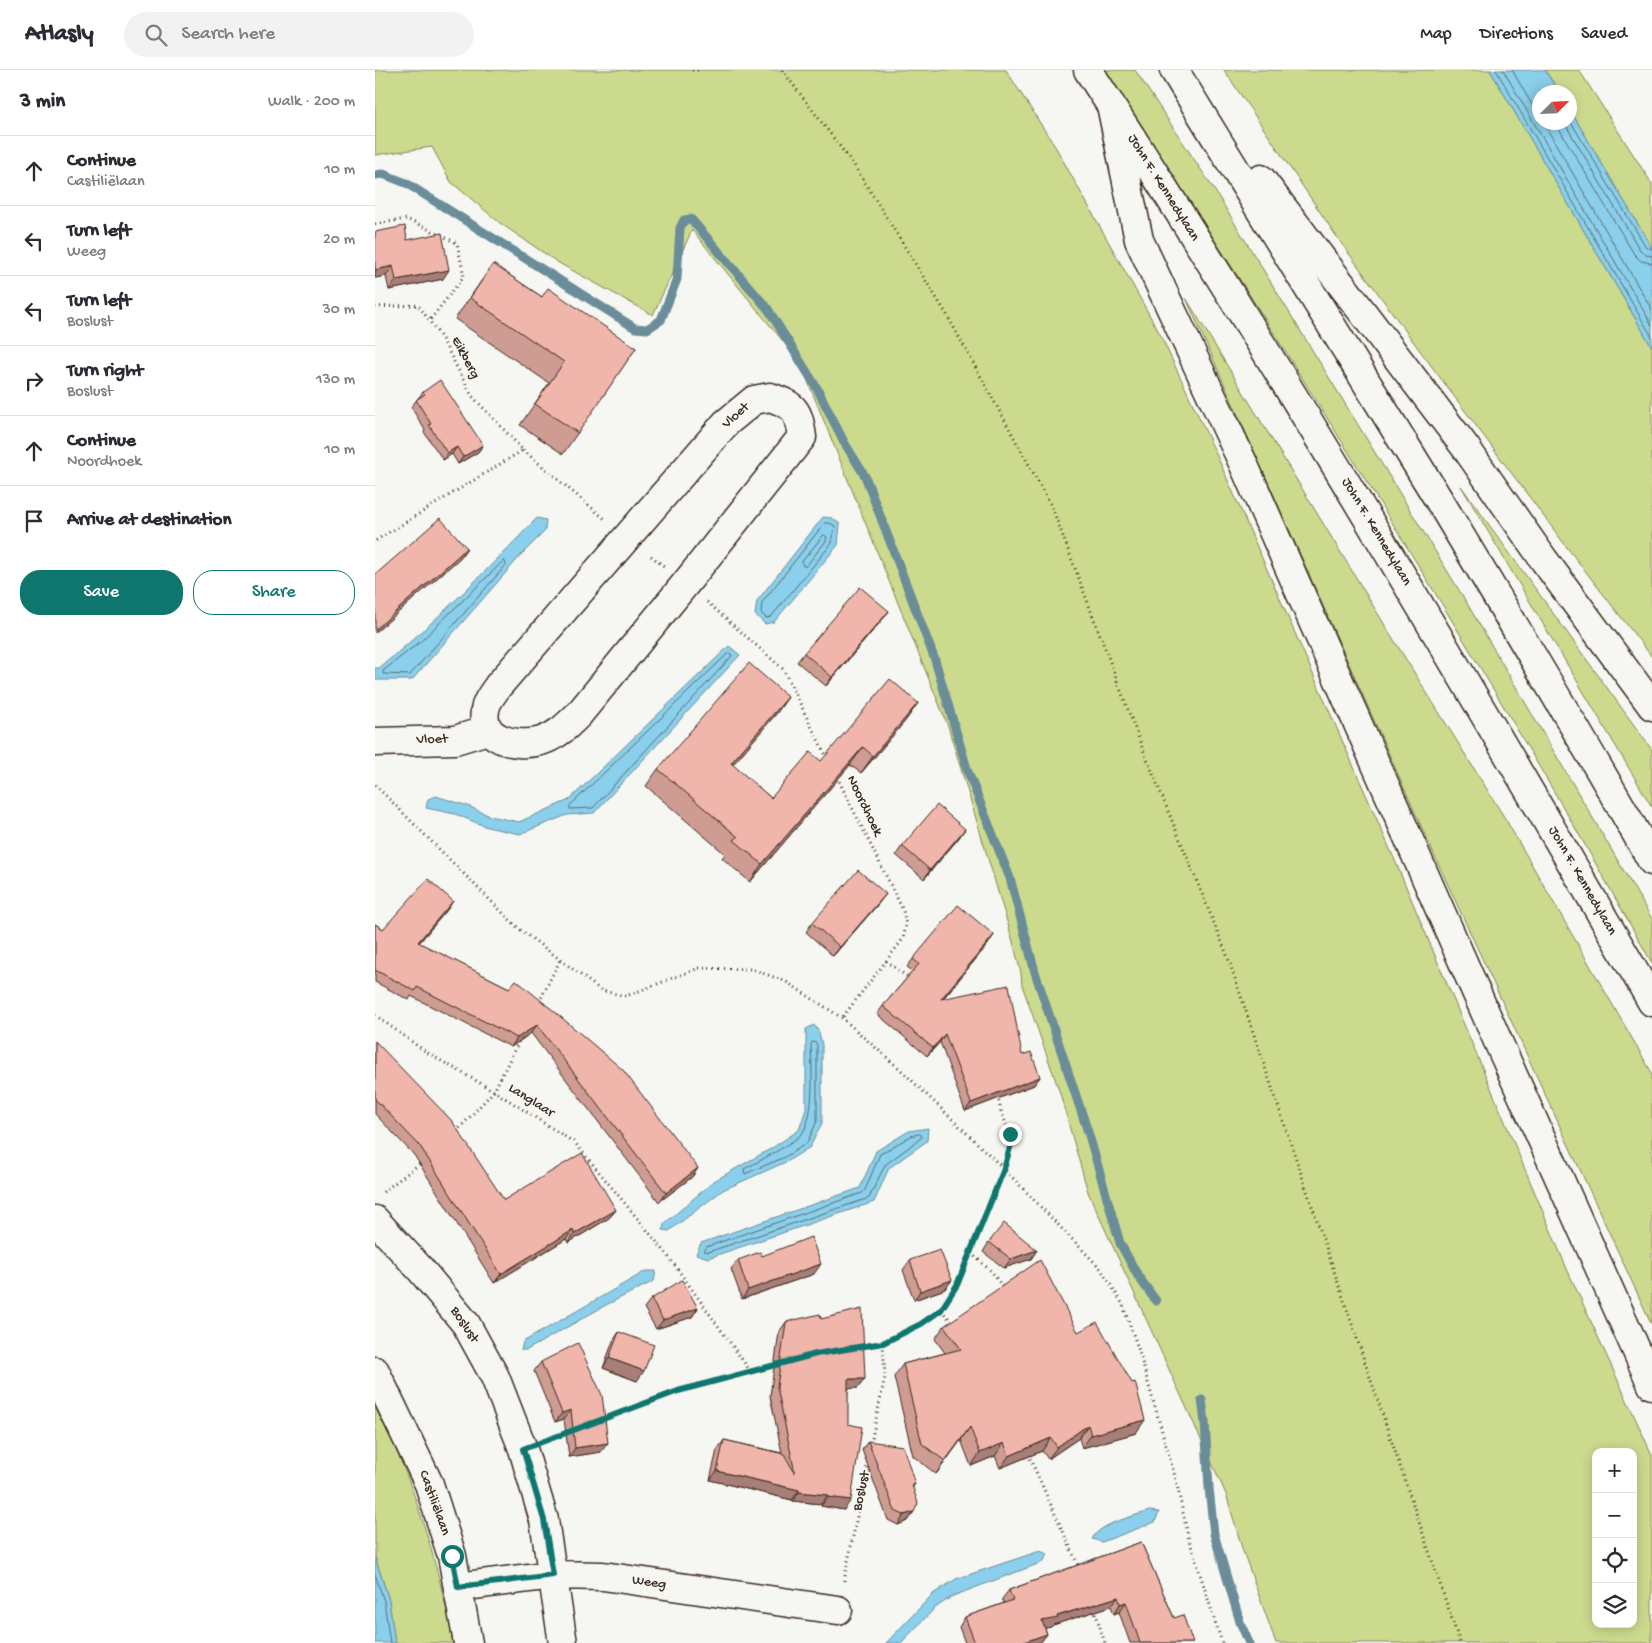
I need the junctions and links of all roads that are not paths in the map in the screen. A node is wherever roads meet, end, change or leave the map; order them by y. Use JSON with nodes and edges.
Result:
{"nodes":[{"id":1,"x":1088,"y":70,"type":"edge"},
{"id":2,"x":1174,"y":70,"type":"edge"},
{"id":3,"x":1178,"y":70,"type":"edge"},
{"id":4,"x":1111,"y":105,"type":"junction"},
{"id":5,"x":1652,"y":706,"type":"edge"},
{"id":6,"x":488,"y":730,"type":"junction"},
{"id":7,"x":375,"y":742,"type":"edge"},
{"id":8,"x":1652,"y":861,"type":"edge"},
{"id":9,"x":1652,"y":1002,"type":"edge"},
{"id":10,"x":375,"y":1220,"type":"edge"},
{"id":11,"x":375,"y":1370,"type":"edge"},
{"id":12,"x":1652,"y":1385,"type":"edge"},
{"id":13,"x":553,"y":1575,"type":"junction"},
{"id":14,"x":458,"y":1587,"type":"junction"},
{"id":15,"x":838,"y":1610,"type":"road end"},
{"id":16,"x":468,"y":1643,"type":"edge"},
{"id":17,"x":563,"y":1643,"type":"edge"}],
"edges":[{"from":1,"to":4,"type":"main road","name":"John F. Kennedylaan"},
{"from":2,"to":8,"type":"main road"},
{"from":3,"to":5,"type":"main road"},
{"from":4,"to":9,"type":"main road","name":"John F. Kennedylaan"},
{"from":4,"to":12,"type":"main road"},
{"from":6,"to":6,"type":"main road","name":"Vloet"},
{"from":6,"to":7,"type":"main road","name":"Vloet"},
{"from":10,"to":13,"type":"main road","name":"Boslust"},
{"from":11,"to":14,"type":"main road","name":"Castiliëlaan"},
{"from":13,"to":14,"type":"main road","name":"Weeg"},
{"from":13,"to":15,"type":"main road","name":"Weeg"},
{"from":13,"to":17,"type":"main road","name":"Boslust"},
{"from":14,"to":16,"type":"main road","name":"Castiliëlaan"}]}
